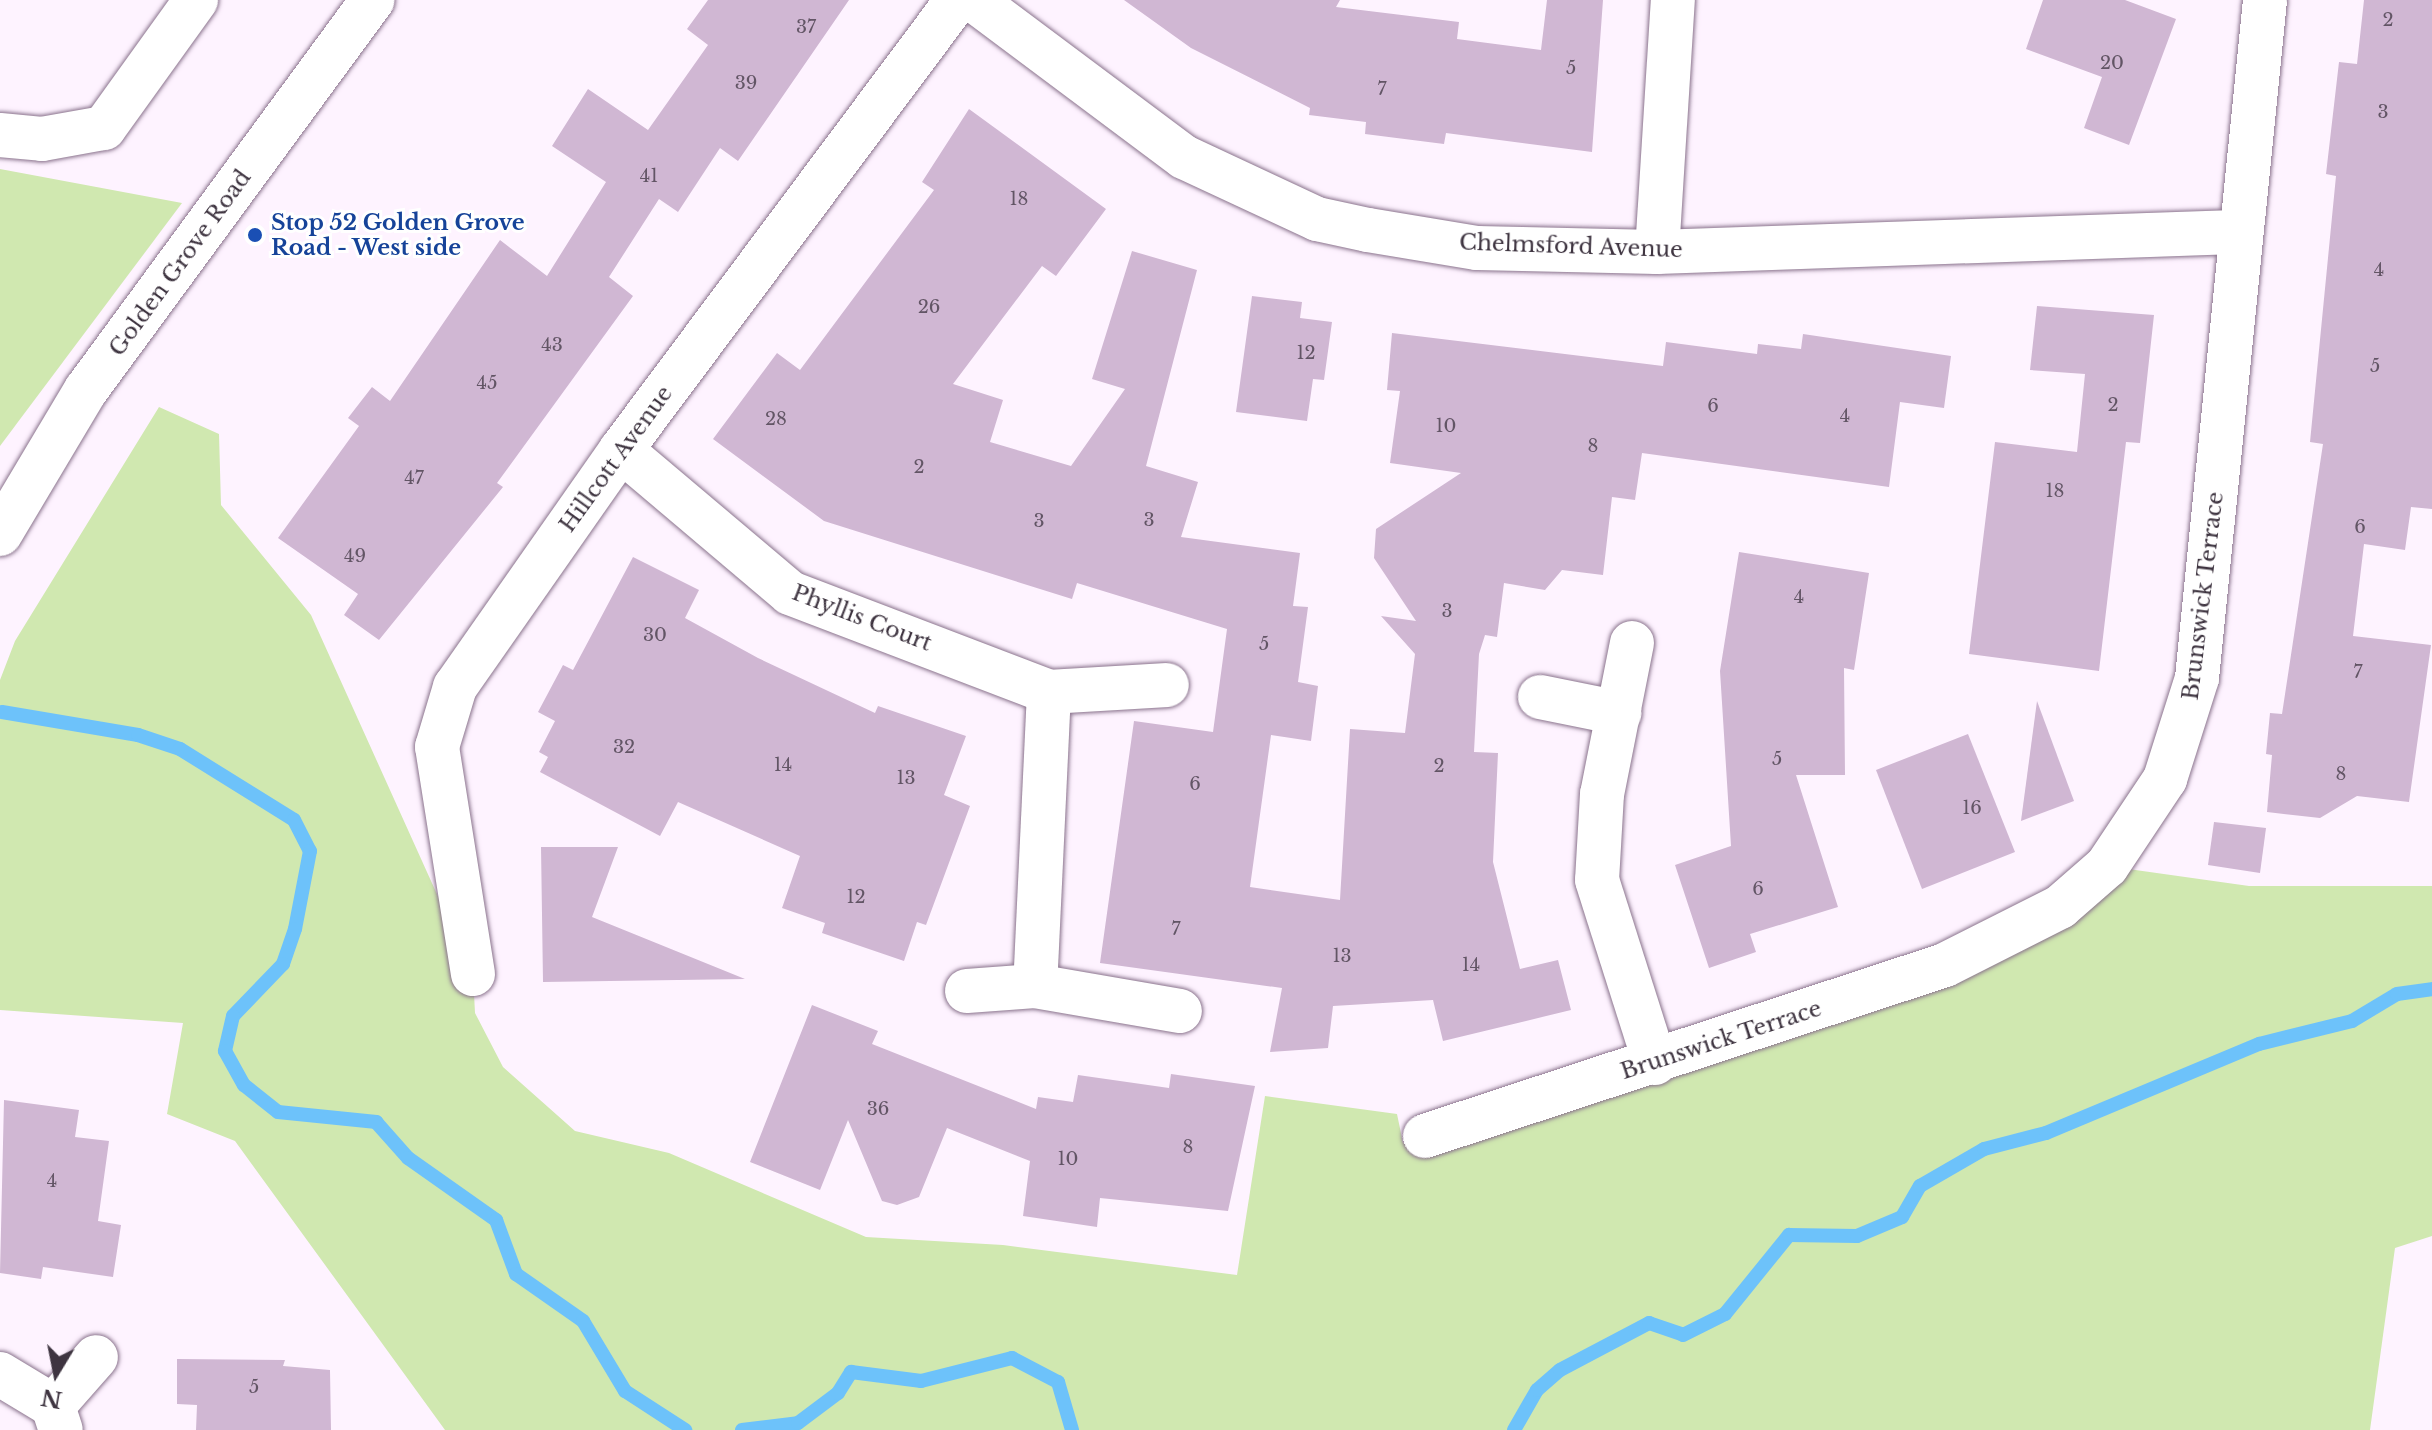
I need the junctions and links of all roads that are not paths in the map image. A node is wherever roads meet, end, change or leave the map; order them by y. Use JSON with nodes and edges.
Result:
{"nodes":[{"id":1,"x":196,"y":0,"type":"edge"},
{"id":2,"x":372,"y":0,"type":"edge"},
{"id":3,"x":957,"y":0,"type":"edge"},
{"id":4,"x":974,"y":0,"type":"edge"},
{"id":5,"x":1673,"y":0,"type":"edge"},
{"id":6,"x":2265,"y":0,"type":"edge"},
{"id":7,"x":0,"y":135,"type":"edge"},
{"id":8,"x":2236,"y":232,"type":"junction"},
{"id":9,"x":1657,"y":252,"type":"junction"},
{"id":10,"x":621,"y":450,"type":"junction"},
{"id":11,"x":0,"y":534,"type":"edge"},
{"id":12,"x":1632,"y":643,"type":"dead end"},
{"id":13,"x":1167,"y":685,"type":"dead end"},
{"id":14,"x":1049,"y":692,"type":"junction"},
{"id":15,"x":1540,"y":697,"type":"dead end"},
{"id":16,"x":1619,"y":713,"type":"junction"},
{"id":17,"x":473,"y":974,"type":"dead end"},
{"id":18,"x":1035,"y":986,"type":"junction"},
{"id":19,"x":967,"y":991,"type":"dead end"},
{"id":20,"x":1180,"y":1011,"type":"dead end"},
{"id":21,"x":1655,"y":1063,"type":"junction"},
{"id":22,"x":1425,"y":1136,"type":"dead end"},
{"id":23,"x":96,"y":1357,"type":"dead end"},
{"id":24,"x":0,"y":1374,"type":"edge"},
{"id":25,"x":57,"y":1418,"type":"edge"}],
"edges":[{"from":1,"to":7,"type":"street"},
{"from":2,"to":11,"type":"street","name":"Golden Grove Road"},
{"from":3,"to":10,"type":"street","name":"Hillcott Avenue"},
{"from":4,"to":9,"type":"street","name":"Chelmsford Avenue"},
{"from":5,"to":9,"type":"street"},
{"from":6,"to":8,"type":"street","name":"Brunswick Terrace"},
{"from":8,"to":9,"type":"street","name":"Chelmsford Avenue"},
{"from":8,"to":21,"type":"street","name":"Brunswick Terrace"},
{"from":10,"to":14,"type":"street","name":"Phyllis Court"},
{"from":10,"to":17,"type":"street","name":"Hillcott Avenue"},
{"from":12,"to":16,"type":"street"},
{"from":13,"to":14,"type":"street","name":"Phyllis Court"},
{"from":14,"to":18,"type":"street"},
{"from":15,"to":16,"type":"street"},
{"from":16,"to":21,"type":"street"},
{"from":18,"to":19,"type":"street"},
{"from":18,"to":20,"type":"street"},
{"from":21,"to":22,"type":"street","name":"Brunswick Terrace"},
{"from":23,"to":25,"type":"street"},
{"from":24,"to":25,"type":"street"}]}
